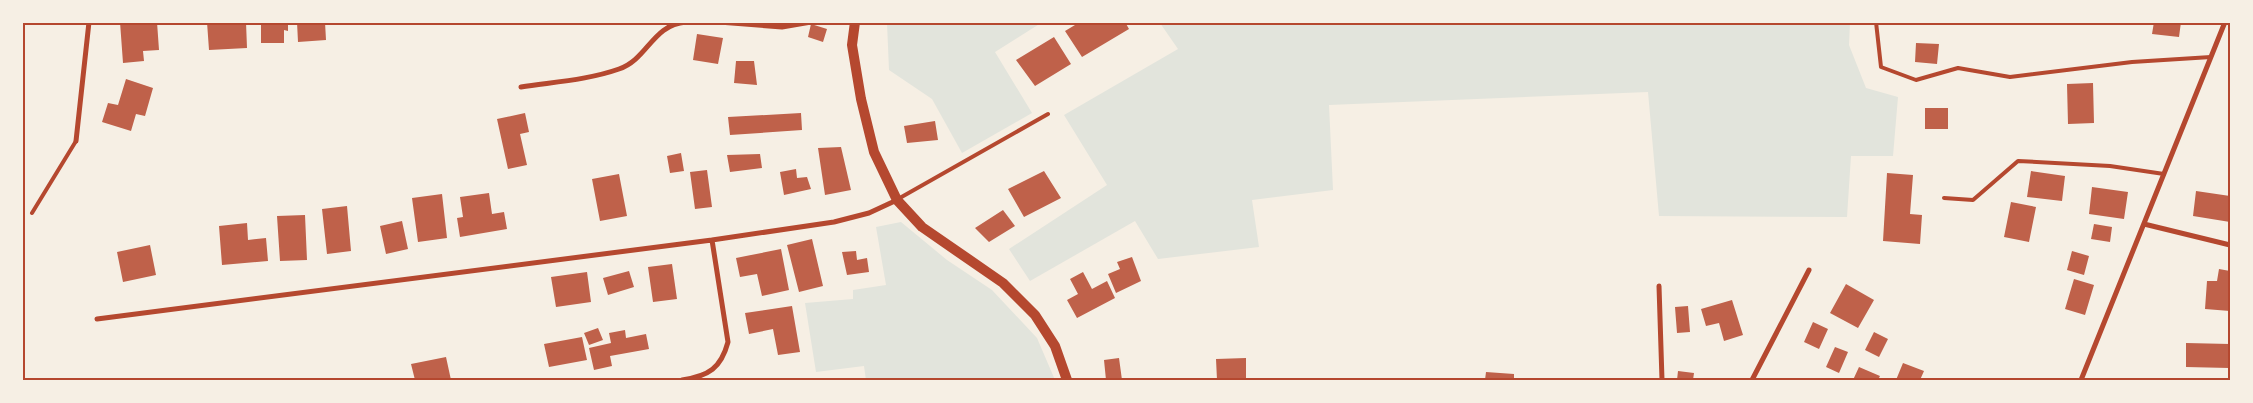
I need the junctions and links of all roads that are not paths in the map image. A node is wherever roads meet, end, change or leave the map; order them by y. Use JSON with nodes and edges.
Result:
{"nodes":[{"id":1,"x":89,"y":22,"type":"edge"},
{"id":2,"x":686,"y":22,"type":"edge"},
{"id":3,"x":719,"y":22,"type":"edge"},
{"id":4,"x":811,"y":22,"type":"edge"},
{"id":5,"x":855,"y":22,"type":"edge"},
{"id":6,"x":1876,"y":22,"type":"edge"},
{"id":7,"x":2225,"y":22,"type":"edge"},
{"id":8,"x":2212,"y":57,"type":"junction"},
{"id":9,"x":521,"y":87,"type":"dead end"},
{"id":10,"x":1048,"y":114,"type":"dead end"},
{"id":11,"x":76,"y":141,"type":"joint"},
{"id":12,"x":2164,"y":174,"type":"junction"},
{"id":13,"x":1944,"y":198,"type":"dead end"},
{"id":14,"x":897,"y":200,"type":"junction"},
{"id":15,"x":32,"y":213,"type":"dead end"},
{"id":16,"x":2144,"y":224,"type":"junction"},
{"id":17,"x":712,"y":240,"type":"junction"},
{"id":18,"x":2230,"y":245,"type":"edge"},
{"id":19,"x":1809,"y":270,"type":"dead end"},
{"id":20,"x":1659,"y":286,"type":"dead end"},
{"id":21,"x":96,"y":319,"type":"dead end"},
{"id":22,"x":682,"y":380,"type":"edge"},
{"id":23,"x":1067,"y":380,"type":"edge"},
{"id":24,"x":1662,"y":380,"type":"edge"},
{"id":25,"x":1752,"y":380,"type":"edge"},
{"id":26,"x":2080,"y":380,"type":"edge"}],
"edges":[{"from":1,"to":11,"type":"street"},
{"from":2,"to":9,"type":"street"},
{"from":3,"to":4,"type":"street"},
{"from":5,"to":14,"type":"main road"},
{"from":6,"to":8,"type":"lane"},
{"from":7,"to":8,"type":"street"},
{"from":8,"to":12,"type":"street"},
{"from":10,"to":14,"type":"lane"},
{"from":11,"to":15,"type":"lane"},
{"from":12,"to":13,"type":"lane"},
{"from":12,"to":16,"type":"street"},
{"from":14,"to":17,"type":"street"},
{"from":14,"to":23,"type":"main road"},
{"from":16,"to":18,"type":"street"},
{"from":16,"to":26,"type":"street"},
{"from":17,"to":21,"type":"street"},
{"from":17,"to":22,"type":"street"},
{"from":19,"to":25,"type":"street"},
{"from":20,"to":24,"type":"street"}]}
